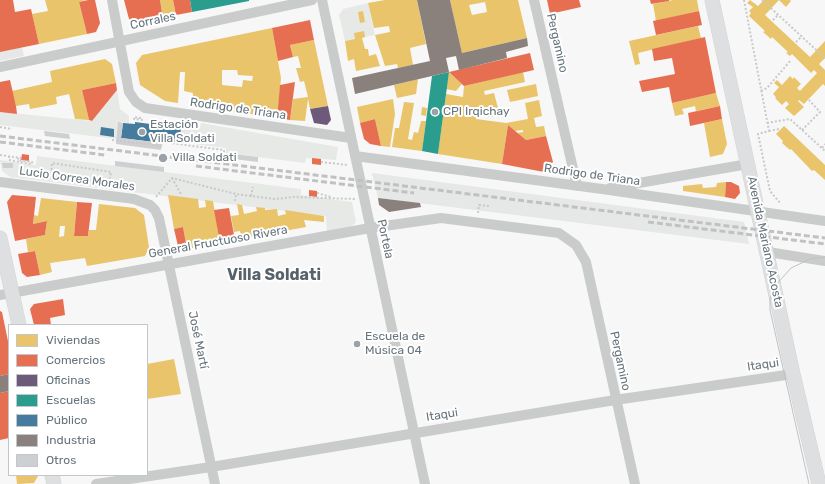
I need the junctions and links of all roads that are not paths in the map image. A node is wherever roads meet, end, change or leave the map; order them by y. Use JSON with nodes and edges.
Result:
{"nodes":[{"id":1,"x":112,"y":0,"type":"edge"},
{"id":2,"x":312,"y":0,"type":"edge"},
{"id":3,"x":322,"y":0,"type":"edge"},
{"id":4,"x":534,"y":0,"type":"edge"},
{"id":5,"x":712,"y":0,"type":"edge"},
{"id":6,"x":121,"y":41,"type":"junction"},
{"id":7,"x":0,"y":67,"type":"edge"},
{"id":8,"x":351,"y":138,"type":"junction"},
{"id":9,"x":356,"y":161,"type":"junction"},
{"id":10,"x":748,"y":164,"type":"junction"},
{"id":11,"x":0,"y":182,"type":"edge"},
{"id":12,"x":577,"y":186,"type":"junction"},
{"id":13,"x":602,"y":189,"type":"junction"},
{"id":14,"x":150,"y":205,"type":"joint"},
{"id":15,"x":759,"y":213,"type":"junction"},
{"id":16,"x":825,"y":222,"type":"edge"},
{"id":17,"x":370,"y":228,"type":"junction"},
{"id":18,"x":0,"y":238,"type":"edge"},
{"id":19,"x":576,"y":245,"type":"joint"},
{"id":20,"x":768,"y":252,"type":"junction"},
{"id":21,"x":825,"y":261,"type":"edge"},
{"id":22,"x":169,"y":264,"type":"junction"},
{"id":23,"x":6,"y":294,"type":"edge"},
{"id":24,"x":19,"y":324,"type":"edge"},
{"id":25,"x":793,"y":374,"type":"junction"},
{"id":26,"x":615,"y":400,"type":"junction"},
{"id":27,"x":414,"y":433,"type":"junction"},
{"id":28,"x":211,"y":467,"type":"junction"},
{"id":29,"x":820,"y":475,"type":"edge"},
{"id":30,"x":96,"y":484,"type":"edge"},
{"id":31,"x":215,"y":484,"type":"edge"},
{"id":32,"x":425,"y":484,"type":"edge"},
{"id":33,"x":635,"y":484,"type":"edge"}],
"edges":[{"from":1,"to":6,"type":"street"},
{"from":2,"to":6,"type":"street","name":"Corrales"},
{"from":3,"to":8,"type":"street","name":"Portela"},
{"from":4,"to":12,"type":"street","name":"Pergamino"},
{"from":5,"to":10,"type":"street","name":"Avenida Mariano Acosta"},
{"from":6,"to":7,"type":"street","name":"Corrales"},
{"from":6,"to":8,"type":"street","name":"Rodrigo de Triana"},
{"from":8,"to":9,"type":"street","name":"Portela"},
{"from":9,"to":12,"type":"street","name":"Rodrigo de Triana"},
{"from":9,"to":17,"type":"street","name":"Portela"},
{"from":10,"to":13,"type":"street"},
{"from":10,"to":15,"type":"street","name":"Avenida Mariano Acosta"},
{"from":11,"to":14,"type":"street","name":"Lucio Correa Morales"},
{"from":12,"to":13,"type":"street","name":"Rodrigo de Triana"},
{"from":13,"to":15,"type":"street","name":"Rodrigo de Triana"},
{"from":14,"to":22,"type":"street","name":"José Martí"},
{"from":15,"to":16,"type":"street","name":"Rodrigo de Triana"},
{"from":15,"to":20,"type":"street","name":"Avenida Mariano Acosta"},
{"from":17,"to":19,"type":"street","name":"General Fructuoso Rivera"},
{"from":17,"to":22,"type":"street","name":"General Fructuoso Rivera"},
{"from":17,"to":27,"type":"street","name":"Portela"},
{"from":18,"to":23,"type":"street"},
{"from":19,"to":26,"type":"street","name":"Pergamino"},
{"from":20,"to":21,"type":"street"},
{"from":20,"to":25,"type":"street","name":"Avenida Mariano Acosta"},
{"from":22,"to":23,"type":"street","name":"General Fructuoso Rivera"},
{"from":22,"to":28,"type":"street","name":"José Martí"},
{"from":23,"to":24,"type":"street"},
{"from":25,"to":26,"type":"street","name":"Itaqui"},
{"from":25,"to":29,"type":"street","name":"Avenida Mariano Acosta"},
{"from":26,"to":27,"type":"street","name":"Itaqui"},
{"from":26,"to":33,"type":"street","name":"Pergamino"},
{"from":27,"to":28,"type":"street","name":"Itaqui"},
{"from":27,"to":32,"type":"street","name":"Portela"},
{"from":28,"to":30,"type":"street","name":"Itaqui"},
{"from":28,"to":31,"type":"street","name":"José Martí"}]}
